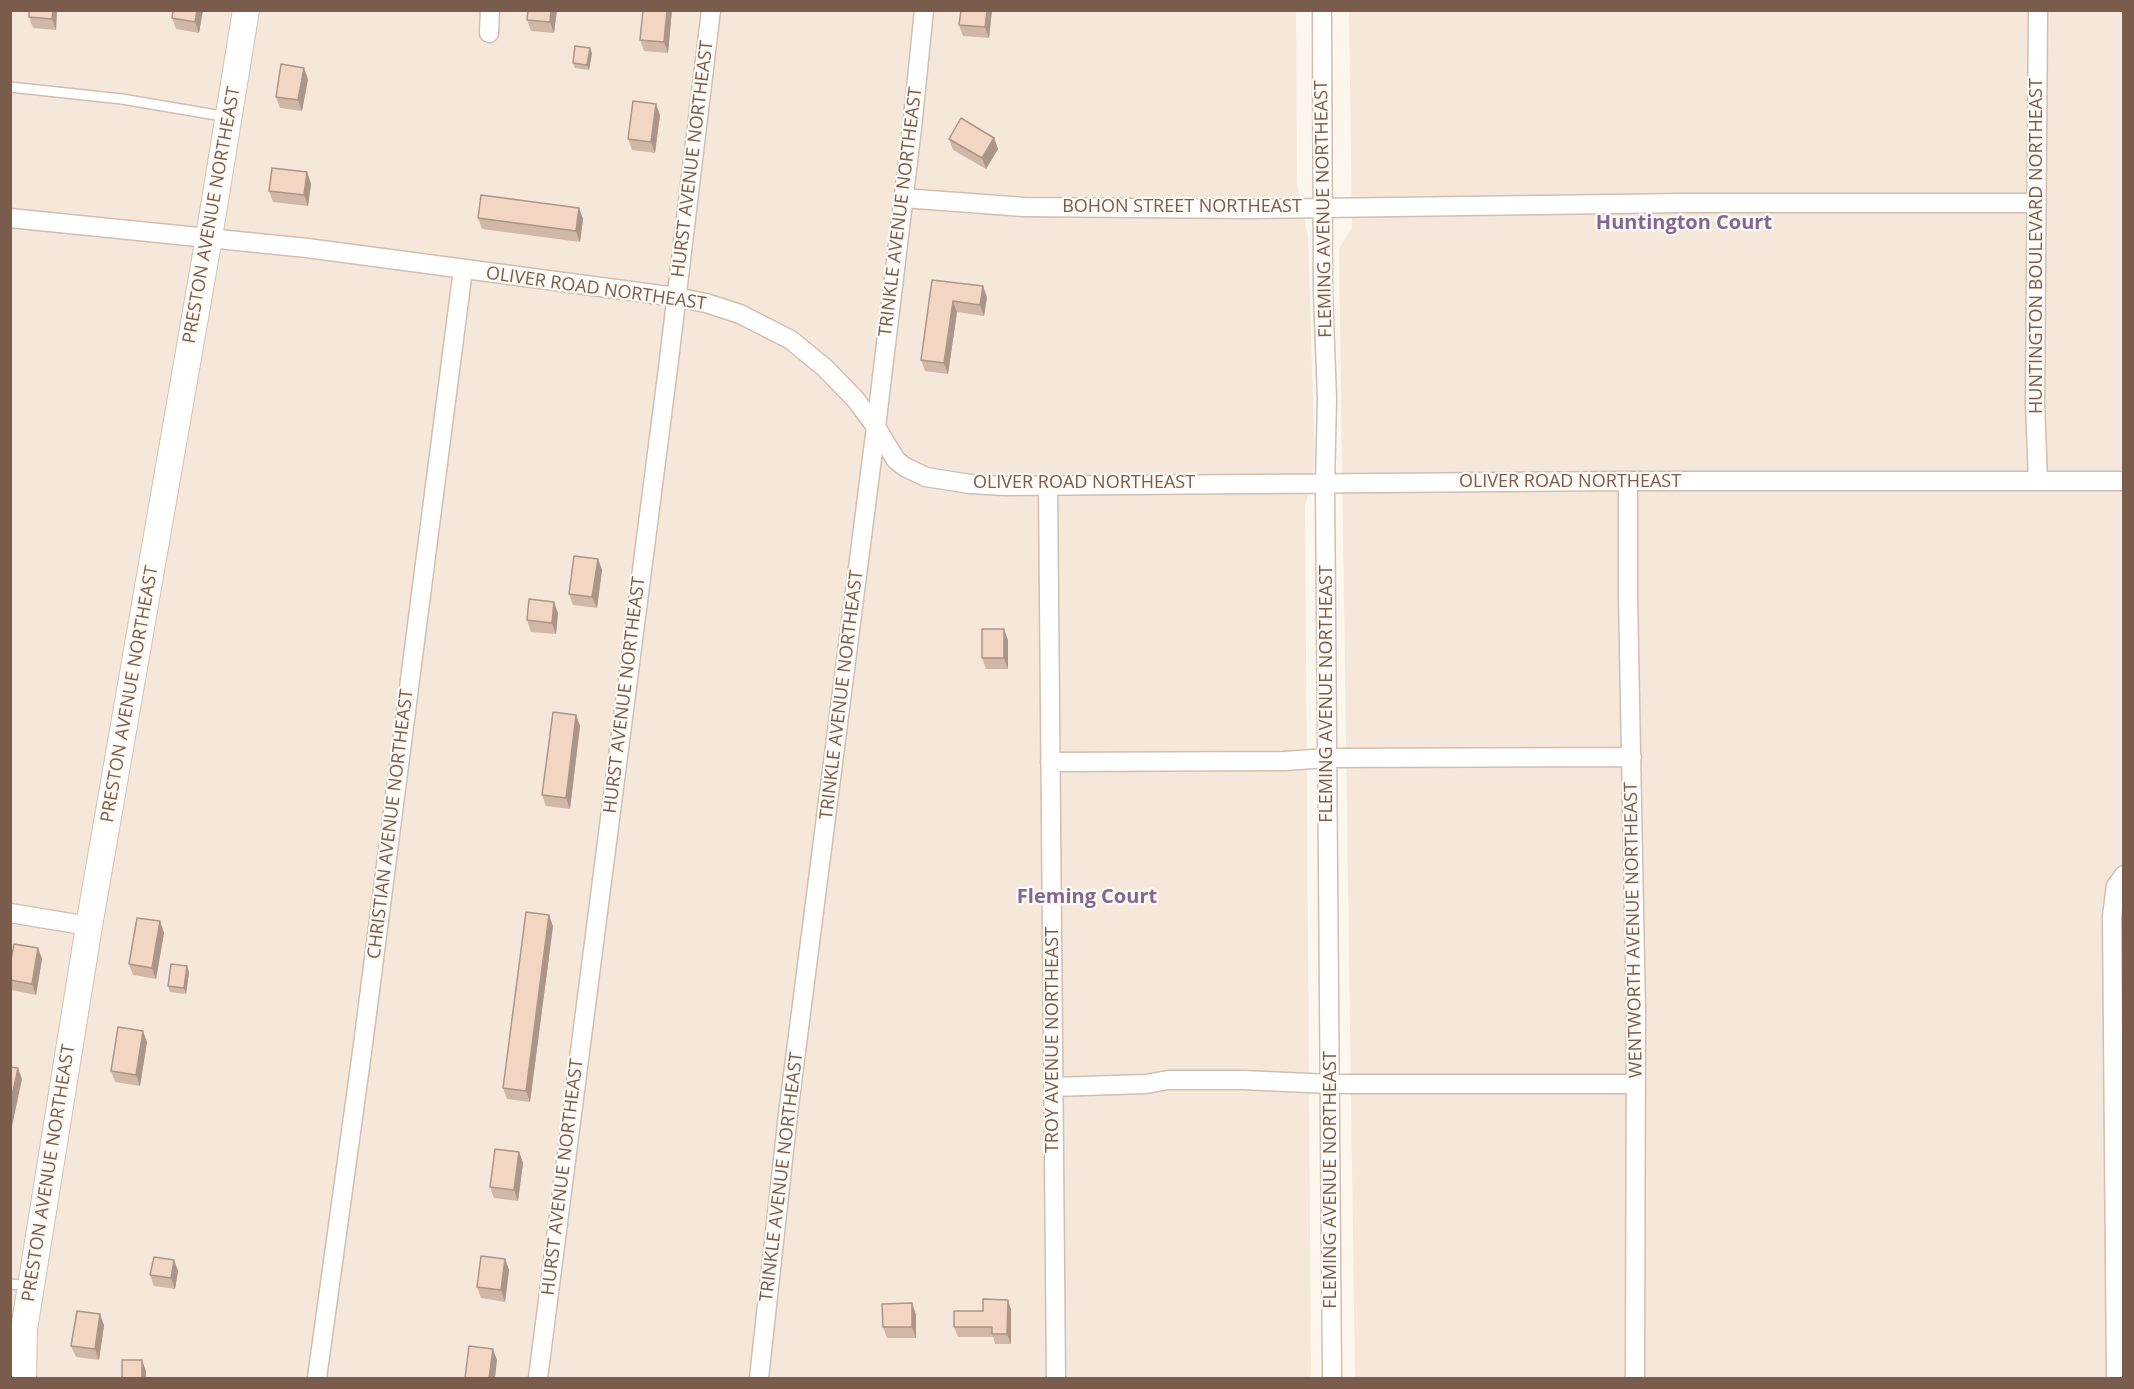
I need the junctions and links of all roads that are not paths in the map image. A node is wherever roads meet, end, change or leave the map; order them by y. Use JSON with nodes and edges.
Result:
{"nodes":[{"id":1,"x":246,"y":10,"type":"edge"},
{"id":2,"x":490,"y":10,"type":"edge"},
{"id":3,"x":711,"y":10,"type":"edge"},
{"id":4,"x":924,"y":10,"type":"edge"},
{"id":5,"x":1322,"y":10,"type":"edge"},
{"id":6,"x":2038,"y":10,"type":"edge"},
{"id":7,"x":489,"y":33,"type":"dead end"},
{"id":8,"x":10,"y":87,"type":"edge"},
{"id":9,"x":229,"y":117,"type":"junction"},
{"id":10,"x":903,"y":198,"type":"junction"},
{"id":11,"x":2037,"y":203,"type":"junction"},
{"id":12,"x":1323,"y":207,"type":"junction"},
{"id":13,"x":10,"y":218,"type":"edge"},
{"id":14,"x":209,"y":237,"type":"junction"},
{"id":15,"x":463,"y":270,"type":"junction"},
{"id":16,"x":676,"y":297,"type":"junction"},
{"id":17,"x":876,"y":427,"type":"junction"},
{"id":18,"x":1628,"y":481,"type":"junction"},
{"id":19,"x":2038,"y":481,"type":"junction"},
{"id":20,"x":2124,"y":481,"type":"edge"},
{"id":21,"x":1325,"y":485,"type":"junction"},
{"id":22,"x":1048,"y":486,"type":"junction"},
{"id":23,"x":1632,"y":757,"type":"junction"},
{"id":24,"x":1328,"y":758,"type":"junction"},
{"id":25,"x":1050,"y":762,"type":"junction"},
{"id":26,"x":2124,"y":874,"type":"edge"},
{"id":27,"x":10,"y":913,"type":"edge"},
{"id":28,"x":89,"y":926,"type":"junction"},
{"id":29,"x":1330,"y":1084,"type":"junction"},
{"id":30,"x":1636,"y":1084,"type":"junction"},
{"id":31,"x":1053,"y":1087,"type":"junction"},
{"id":32,"x":21,"y":1285,"type":"edge"},
{"id":33,"x":19,"y":1366,"type":"edge"},
{"id":34,"x":317,"y":1378,"type":"edge"},
{"id":35,"x":538,"y":1378,"type":"edge"},
{"id":36,"x":759,"y":1378,"type":"edge"},
{"id":37,"x":1056,"y":1378,"type":"edge"},
{"id":38,"x":1332,"y":1378,"type":"edge"},
{"id":39,"x":1635,"y":1378,"type":"edge"},
{"id":40,"x":2116,"y":1378,"type":"edge"}],
"edges":[{"from":1,"to":9,"type":"street","name":"PRESTON AVENUE NORTHEAST"},
{"from":2,"to":7,"type":"street"},
{"from":3,"to":16,"type":"street","name":"HURST AVENUE NORTHEAST"},
{"from":4,"to":10,"type":"street","name":"TRINKLE AVENUE NORTHEAST"},
{"from":5,"to":12,"type":"street","name":"FLEMING AVENUE NORTHEAST"},
{"from":6,"to":11,"type":"street","name":"HUNTINGTON BOULEVARD NORTHEAST"},
{"from":8,"to":9,"type":"lane"},
{"from":9,"to":14,"type":"street","name":"PRESTON AVENUE NORTHEAST"},
{"from":10,"to":12,"type":"street","name":"BOHON STREET NORTHEAST"},
{"from":10,"to":17,"type":"street","name":"TRINKLE AVENUE NORTHEAST"},
{"from":11,"to":12,"type":"street","name":"BOHON STREET NORTHEAST"},
{"from":11,"to":19,"type":"street","name":"HUNTINGTON BOULEVARD NORTHEAST"},
{"from":12,"to":21,"type":"street","name":"FLEMING AVENUE NORTHEAST"},
{"from":13,"to":14,"type":"street","name":"OLIVER ROAD NORTHEAST"},
{"from":14,"to":15,"type":"street","name":"OLIVER ROAD NORTHEAST"},
{"from":14,"to":28,"type":"street","name":"PRESTON AVENUE NORTHEAST"},
{"from":15,"to":16,"type":"street","name":"OLIVER ROAD NORTHEAST"},
{"from":15,"to":34,"type":"street","name":"CHRISTIAN AVENUE NORTHEAST"},
{"from":16,"to":17,"type":"street","name":"OLIVER ROAD NORTHEAST"},
{"from":16,"to":35,"type":"street","name":"HURST AVENUE NORTHEAST"},
{"from":17,"to":22,"type":"street","name":"OLIVER ROAD NORTHEAST"},
{"from":17,"to":36,"type":"street","name":"TRINKLE AVENUE NORTHEAST"},
{"from":18,"to":19,"type":"street","name":"OLIVER ROAD NORTHEAST"},
{"from":18,"to":21,"type":"street","name":"OLIVER ROAD NORTHEAST"},
{"from":18,"to":23,"type":"street","name":"WENTWORTH AVENUE NORTHEAST"},
{"from":19,"to":20,"type":"street","name":"OLIVER ROAD NORTHEAST"},
{"from":21,"to":22,"type":"street","name":"OLIVER ROAD NORTHEAST"},
{"from":21,"to":24,"type":"street","name":"FLEMING AVENUE NORTHEAST"},
{"from":22,"to":25,"type":"street","name":"TROY AVENUE NORTHEAST"},
{"from":23,"to":24,"type":"street"},
{"from":23,"to":30,"type":"street","name":"WENTWORTH AVENUE NORTHEAST"},
{"from":24,"to":25,"type":"street"},
{"from":24,"to":29,"type":"street","name":"FLEMING AVENUE NORTHEAST"},
{"from":25,"to":31,"type":"street","name":"TROY AVENUE NORTHEAST"},
{"from":26,"to":40,"type":"street"},
{"from":27,"to":28,"type":"street"},
{"from":28,"to":32,"type":"street","name":"PRESTON AVENUE NORTHEAST"},
{"from":29,"to":30,"type":"street"},
{"from":29,"to":31,"type":"street"},
{"from":29,"to":38,"type":"street","name":"FLEMING AVENUE NORTHEAST"},
{"from":30,"to":39,"type":"street","name":"WENTWORTH AVENUE NORTHEAST"},
{"from":31,"to":37,"type":"street","name":"TROY AVENUE NORTHEAST"},
{"from":32,"to":33,"type":"street","name":"PRESTON AVENUE NORTHEAST"}]}
